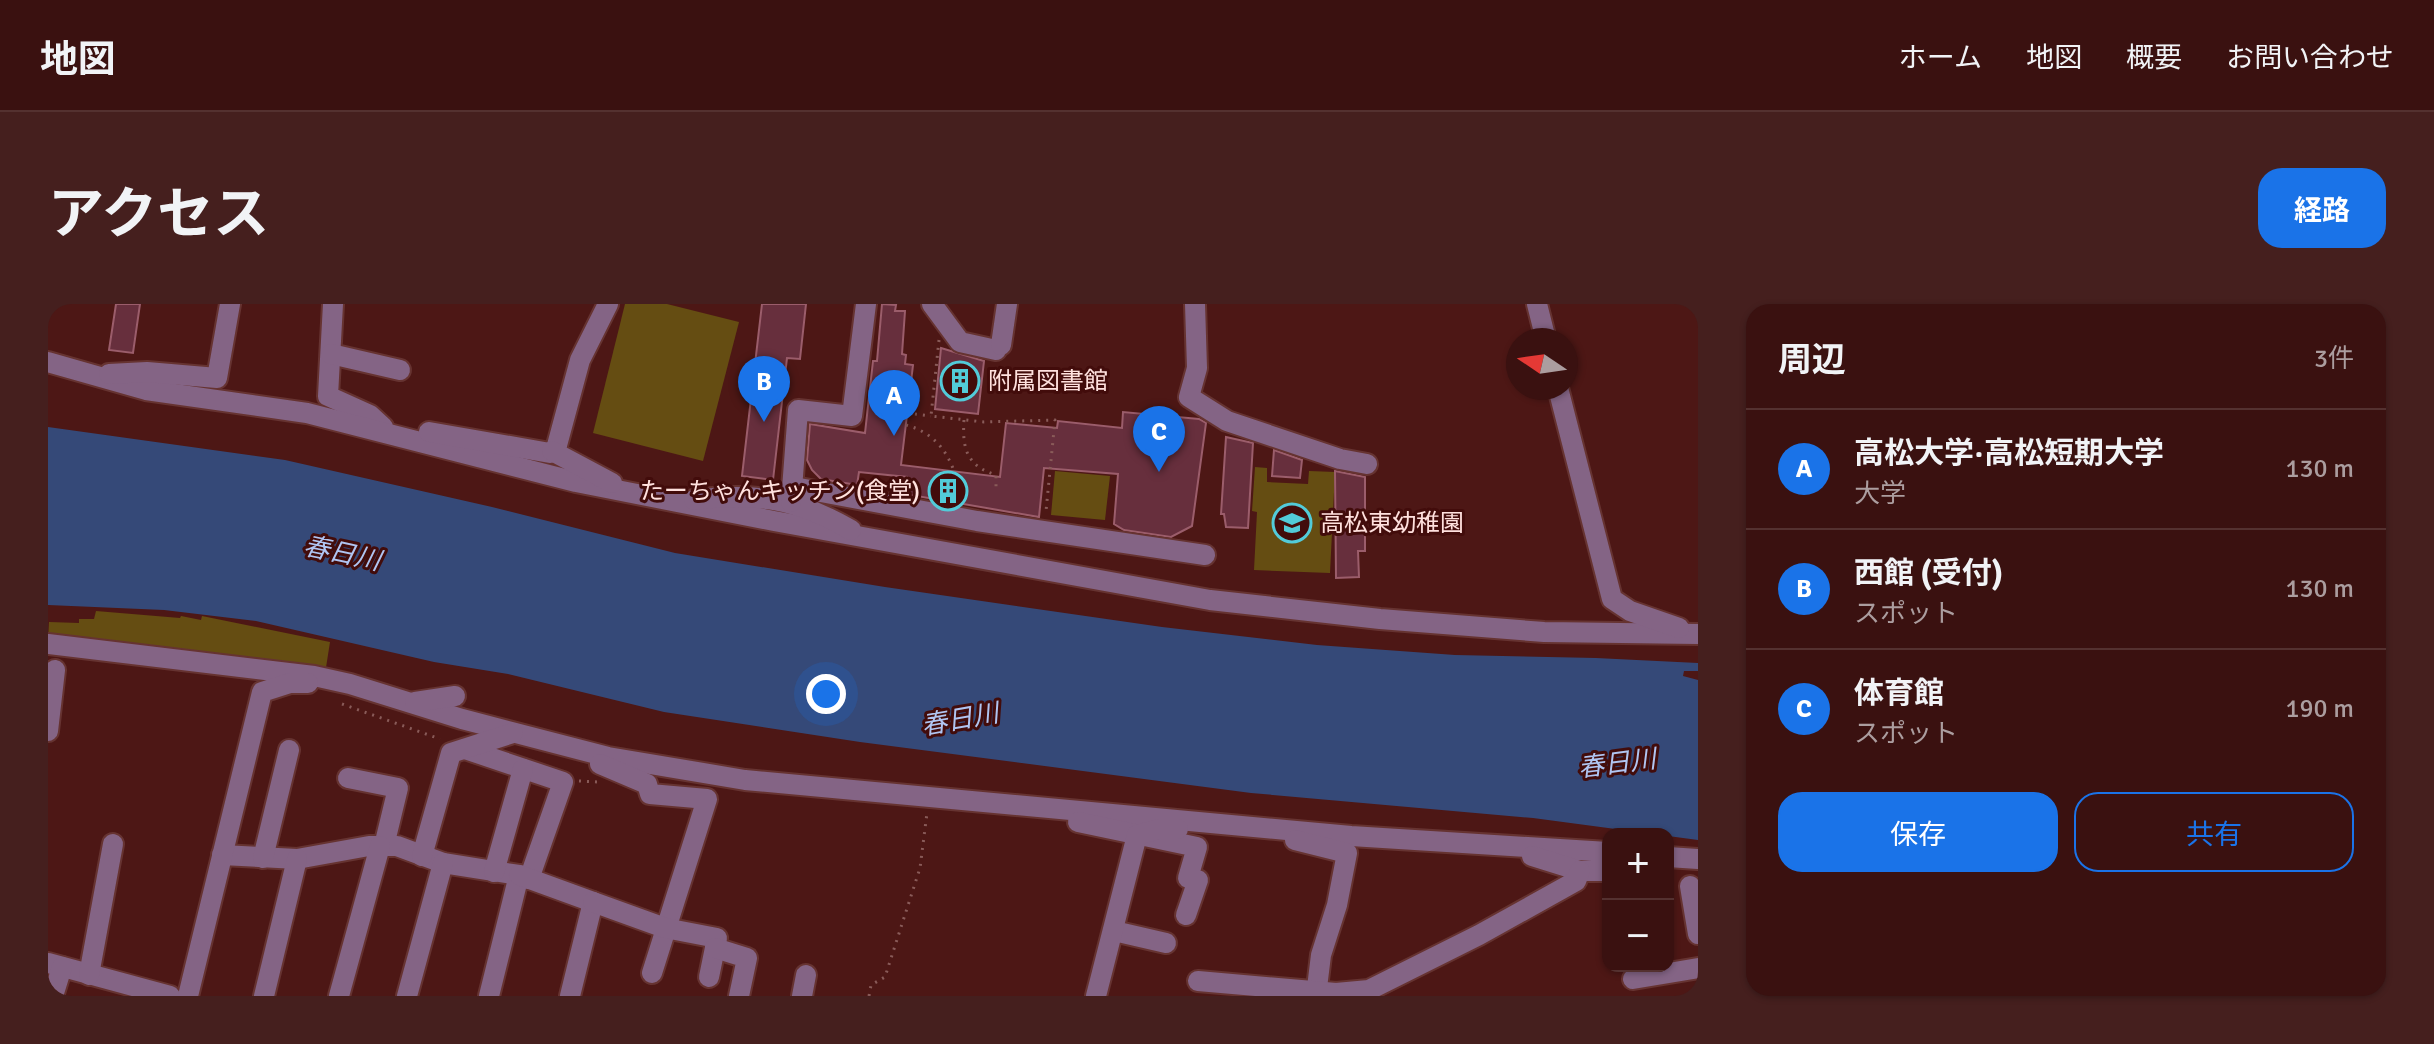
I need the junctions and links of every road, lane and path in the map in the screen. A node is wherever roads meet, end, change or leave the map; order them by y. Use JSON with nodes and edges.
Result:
{"nodes":[{"id":1,"x":230,"y":304,"type":"edge"},
{"id":2,"x":333,"y":304,"type":"edge"},
{"id":3,"x":866,"y":304,"type":"edge"},
{"id":4,"x":1007,"y":304,"type":"edge"},
{"id":5,"x":1195,"y":304,"type":"edge"},
{"id":6,"x":1537,"y":304,"type":"edge"},
{"id":7,"x":601,"y":305,"type":"edge"},
{"id":8,"x":936,"y":310,"type":"edge"},
{"id":9,"x":1543,"y":328,"type":"edge"},
{"id":10,"x":331,"y":354,"type":"junction"},
{"id":11,"x":48,"y":362,"type":"edge"},
{"id":12,"x":400,"y":370,"type":"dead end"},
{"id":13,"x":89,"y":375,"type":"junction"},
{"id":14,"x":1561,"y":400,"type":"edge"},
{"id":15,"x":907,"y":413,"type":"dead end"},
{"id":16,"x":931,"y":416,"type":"junction"},
{"id":17,"x":964,"y":420,"type":"junction"},
{"id":18,"x":906,"y":425,"type":"dead end"},
{"id":19,"x":394,"y":434,"type":"junction"},
{"id":20,"x":552,"y":451,"type":"junction"},
{"id":21,"x":1367,"y":464,"type":"dead end"},
{"id":22,"x":954,"y":471,"type":"dead end"},
{"id":23,"x":996,"y":488,"type":"dead end"},
{"id":24,"x":629,"y":493,"type":"junction"},
{"id":25,"x":792,"y":494,"type":"junction"},
{"id":26,"x":678,"y":502,"type":"junction"},
{"id":27,"x":1046,"y":511,"type":"dead end"},
{"id":28,"x":865,"y":538,"type":"junction"},
{"id":29,"x":1205,"y":555,"type":"dead end"},
{"id":30,"x":1696,"y":634,"type":"edge"},
{"id":31,"x":48,"y":644,"type":"edge"},
{"id":32,"x":55,"y":670,"type":"dead end"},
{"id":33,"x":338,"y":680,"type":"junction"},
{"id":34,"x":455,"y":696,"type":"dead end"},
{"id":35,"x":407,"y":703,"type":"junction"},
{"id":36,"x":342,"y":704,"type":"dead end"},
{"id":37,"x":48,"y":731,"type":"edge"},
{"id":38,"x":513,"y":733,"type":"junction"},
{"id":39,"x":580,"y":741,"type":"junction"},
{"id":40,"x":465,"y":749,"type":"junction"},
{"id":41,"x":289,"y":750,"type":"dead end"},
{"id":42,"x":523,"y":769,"type":"junction"},
{"id":43,"x":348,"y":778,"type":"dead end"},
{"id":44,"x":880,"y":797,"type":"junction"},
{"id":45,"x":989,"y":807,"type":"junction"},
{"id":46,"x":927,"y":809,"type":"junction"},
{"id":47,"x":1026,"y":810,"type":"junction"},
{"id":48,"x":1235,"y":825,"type":"junction"},
{"id":49,"x":1137,"y":835,"type":"junction"},
{"id":50,"x":1435,"y":842,"type":"junction"},
{"id":51,"x":113,"y":844,"type":"dead end"},
{"id":52,"x":382,"y":846,"type":"junction"},
{"id":53,"x":1501,"y":847,"type":"junction"},
{"id":54,"x":1602,"y":852,"type":"edge"},
{"id":55,"x":1347,"y":853,"type":"junction"},
{"id":56,"x":222,"y":855,"type":"junction"},
{"id":57,"x":422,"y":856,"type":"junction"},
{"id":58,"x":263,"y":858,"type":"junction"},
{"id":59,"x":1674,"y":858,"type":"edge"},
{"id":60,"x":297,"y":859,"type":"junction"},
{"id":61,"x":1698,"y":859,"type":"edge"},
{"id":62,"x":443,"y":863,"type":"junction"},
{"id":63,"x":1580,"y":871,"type":"junction"},
{"id":64,"x":1602,"y":871,"type":"edge"},
{"id":65,"x":494,"y":872,"type":"junction"},
{"id":66,"x":524,"y":877,"type":"junction"},
{"id":67,"x":1690,"y":886,"type":"dead end"},
{"id":68,"x":593,"y":902,"type":"junction"},
{"id":69,"x":1186,"y":915,"type":"dead end"},
{"id":70,"x":665,"y":928,"type":"junction"},
{"id":71,"x":1114,"y":931,"type":"junction"},
{"id":72,"x":1698,"y":934,"type":"edge"},
{"id":73,"x":1166,"y":943,"type":"dead end"},
{"id":74,"x":715,"y":948,"type":"junction"},
{"id":75,"x":55,"y":965,"type":"edge"},
{"id":76,"x":1698,"y":968,"type":"edge"},
{"id":77,"x":652,"y":973,"type":"dead end"},
{"id":78,"x":89,"y":975,"type":"junction"},
{"id":79,"x":806,"y":975,"type":"dead end"},
{"id":80,"x":709,"y":977,"type":"dead end"},
{"id":81,"x":1633,"y":980,"type":"edge"},
{"id":82,"x":1198,"y":981,"type":"dead end"},
{"id":83,"x":139,"y":992,"type":"edge"},
{"id":84,"x":1316,"y":993,"type":"edge"},
{"id":85,"x":53,"y":996,"type":"edge"},
{"id":86,"x":170,"y":996,"type":"edge"},
{"id":87,"x":188,"y":996,"type":"edge"},
{"id":88,"x":264,"y":996,"type":"edge"},
{"id":89,"x":339,"y":996,"type":"edge"},
{"id":90,"x":407,"y":996,"type":"edge"},
{"id":91,"x":489,"y":996,"type":"edge"},
{"id":92,"x":570,"y":996,"type":"edge"},
{"id":93,"x":739,"y":996,"type":"edge"},
{"id":94,"x":802,"y":996,"type":"edge"},
{"id":95,"x":869,"y":996,"type":"edge"},
{"id":96,"x":1096,"y":996,"type":"edge"}],
"edges":[{"from":1,"to":13,"type":"street"},
{"from":2,"to":10,"type":"street"},
{"from":3,"to":25,"type":"street"},
{"from":4,"to":8,"type":"street"},
{"from":5,"to":21,"type":"street"},
{"from":6,"to":9,"type":"street"},
{"from":7,"to":20,"type":"street"},
{"from":8,"to":16,"type":"path"},
{"from":10,"to":12,"type":"street"},
{"from":10,"to":19,"type":"street"},
{"from":11,"to":13,"type":"street"},
{"from":13,"to":19,"type":"street"},
{"from":14,"to":30,"type":"street"},
{"from":15,"to":16,"type":"path"},
{"from":16,"to":17,"type":"path"},
{"from":17,"to":23,"type":"path"},
{"from":17,"to":27,"type":"path"},
{"from":18,"to":22,"type":"path"},
{"from":19,"to":20,"type":"street"},
{"from":19,"to":24,"type":"street"},
{"from":20,"to":24,"type":"street"},
{"from":24,"to":26,"type":"street"},
{"from":25,"to":26,"type":"street"},
{"from":25,"to":28,"type":"street"},
{"from":25,"to":29,"type":"street"},
{"from":26,"to":28,"type":"street"},
{"from":28,"to":30,"type":"street"},
{"from":31,"to":33,"type":"street"},
{"from":32,"to":37,"type":"street"},
{"from":33,"to":35,"type":"street"},
{"from":33,"to":56,"type":"street"},
{"from":34,"to":35,"type":"street"},
{"from":35,"to":38,"type":"street"},
{"from":36,"to":40,"type":"path"},
{"from":38,"to":39,"type":"street"},
{"from":38,"to":40,"type":"street"},
{"from":39,"to":44,"type":"street"},
{"from":39,"to":70,"type":"street"},
{"from":40,"to":42,"type":"street"},
{"from":40,"to":57,"type":"street"},
{"from":41,"to":58,"type":"street"},
{"from":42,"to":65,"type":"street"},
{"from":42,"to":66,"type":"street"},
{"from":43,"to":52,"type":"street"},
{"from":44,"to":45,"type":"street"},
{"from":44,"to":46,"type":"street"},
{"from":45,"to":46,"type":"street"},
{"from":45,"to":47,"type":"street"},
{"from":46,"to":95,"type":"path"},
{"from":47,"to":48,"type":"street"},
{"from":47,"to":49,"type":"street"},
{"from":48,"to":49,"type":"street"},
{"from":48,"to":50,"type":"street"},
{"from":48,"to":55,"type":"street"},
{"from":49,"to":69,"type":"street"},
{"from":49,"to":71,"type":"street"},
{"from":50,"to":53,"type":"street"},
{"from":50,"to":55,"type":"street"},
{"from":51,"to":78,"type":"street"},
{"from":52,"to":57,"type":"street"},
{"from":52,"to":60,"type":"street"},
{"from":52,"to":89,"type":"street"},
{"from":53,"to":54,"type":"street"},
{"from":53,"to":63,"type":"street"},
{"from":55,"to":84,"type":"street"},
{"from":56,"to":58,"type":"street"},
{"from":56,"to":87,"type":"street"},
{"from":57,"to":62,"type":"street"},
{"from":58,"to":60,"type":"street"},
{"from":59,"to":61,"type":"street"},
{"from":60,"to":88,"type":"street"},
{"from":62,"to":65,"type":"street"},
{"from":62,"to":90,"type":"street"},
{"from":63,"to":64,"type":"street"},
{"from":63,"to":84,"type":"street"},
{"from":65,"to":66,"type":"street"},
{"from":66,"to":68,"type":"street"},
{"from":66,"to":91,"type":"street"},
{"from":67,"to":72,"type":"street"},
{"from":68,"to":70,"type":"street"},
{"from":68,"to":92,"type":"street"},
{"from":70,"to":74,"type":"street"},
{"from":70,"to":77,"type":"street"},
{"from":71,"to":73,"type":"street"},
{"from":71,"to":96,"type":"street"},
{"from":74,"to":80,"type":"street"},
{"from":74,"to":93,"type":"street"},
{"from":75,"to":78,"type":"street"},
{"from":75,"to":85,"type":"street"},
{"from":76,"to":81,"type":"street"},
{"from":78,"to":83,"type":"street"},
{"from":79,"to":94,"type":"street"},
{"from":82,"to":84,"type":"street"},
{"from":83,"to":86,"type":"street"}]}
